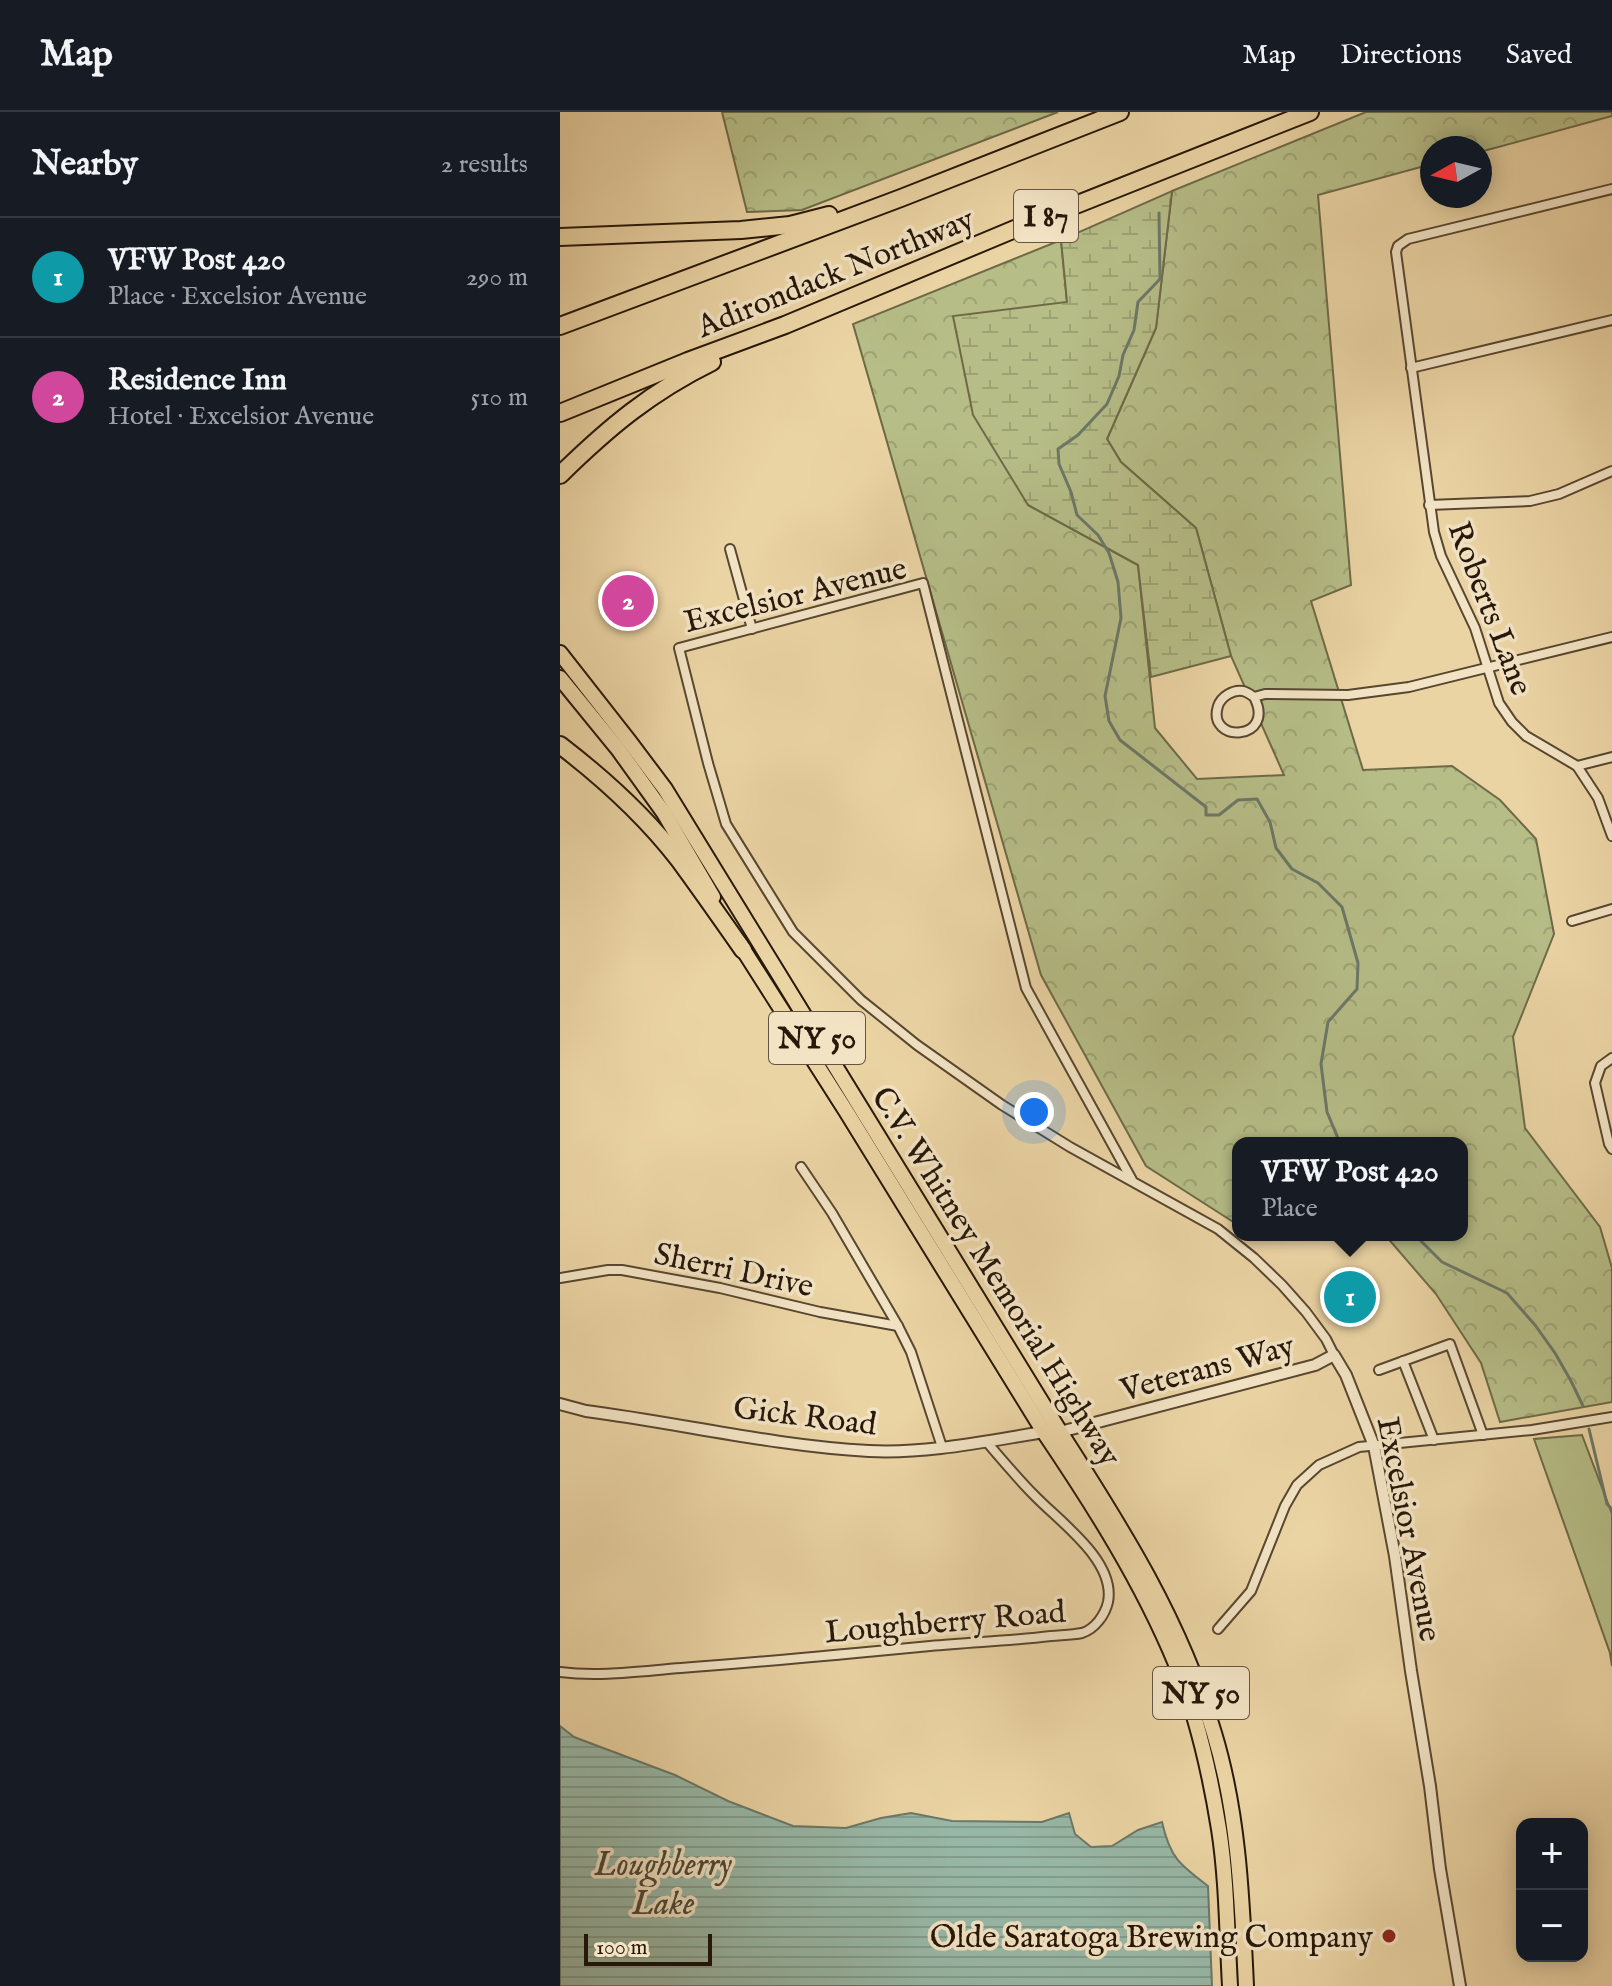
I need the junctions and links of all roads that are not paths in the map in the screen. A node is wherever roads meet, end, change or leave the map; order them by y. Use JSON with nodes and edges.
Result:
{"nodes":[{"id":1,"x":1120,"y":112,"type":"edge"},
{"id":2,"x":1310,"y":112,"type":"edge"},
{"id":3,"x":1612,"y":189,"type":"edge"},
{"id":4,"x":901,"y":198,"type":"junction"},
{"id":5,"x":560,"y":237,"type":"edge"},
{"id":6,"x":1612,"y":320,"type":"edge"},
{"id":7,"x":785,"y":325,"type":"junction"},
{"id":8,"x":560,"y":326,"type":"edge"},
{"id":9,"x":1411,"y":368,"type":"junction"},
{"id":10,"x":560,"y":413,"type":"edge"},
{"id":11,"x":1612,"y":471,"type":"edge"},
{"id":12,"x":560,"y":475,"type":"edge"},
{"id":13,"x":1429,"y":505,"type":"junction"},
{"id":14,"x":730,"y":549,"type":"dead end"},
{"id":15,"x":752,"y":629,"type":"junction"},
{"id":16,"x":1612,"y":637,"type":"edge"},
{"id":17,"x":560,"y":653,"type":"edge"},
{"id":18,"x":1489,"y":667,"type":"junction"},
{"id":19,"x":560,"y":678,"type":"edge"},
{"id":20,"x":1254,"y":697,"type":"junction"},
{"id":21,"x":560,"y":745,"type":"edge"},
{"id":22,"x":1612,"y":757,"type":"edge"},
{"id":23,"x":1577,"y":766,"type":"junction"},
{"id":24,"x":1612,"y":836,"type":"edge"},
{"id":25,"x":1612,"y":909,"type":"edge"},
{"id":26,"x":1572,"y":921,"type":"dead end"},
{"id":27,"x":743,"y":950,"type":"junction"},
{"id":28,"x":1612,"y":1058,"type":"edge"},
{"id":29,"x":1612,"y":1149,"type":"edge"},
{"id":30,"x":801,"y":1167,"type":"dead end"},
{"id":31,"x":1132,"y":1180,"type":"junction"},
{"id":32,"x":1232,"y":1240,"type":"edge"},
{"id":33,"x":1233,"y":1241,"type":"edge"},
{"id":34,"x":560,"y":1278,"type":"edge"},
{"id":35,"x":898,"y":1326,"type":"junction"},
{"id":36,"x":1334,"y":1355,"type":"junction"},
{"id":37,"x":1403,"y":1361,"type":"junction"},
{"id":38,"x":1379,"y":1370,"type":"dead end"},
{"id":39,"x":560,"y":1404,"type":"edge"},
{"id":40,"x":1612,"y":1417,"type":"edge"},
{"id":41,"x":1044,"y":1432,"type":"junction"},
{"id":42,"x":1060,"y":1432,"type":"junction"},
{"id":43,"x":1483,"y":1435,"type":"junction"},
{"id":44,"x":1434,"y":1440,"type":"junction"},
{"id":45,"x":986,"y":1441,"type":"junction"},
{"id":46,"x":1374,"y":1446,"type":"junction"},
{"id":47,"x":942,"y":1447,"type":"junction"},
{"id":48,"x":1218,"y":1629,"type":"dead end"},
{"id":49,"x":562,"y":1672,"type":"edge"},
{"id":50,"x":1230,"y":1986,"type":"edge"},
{"id":51,"x":1246,"y":1986,"type":"edge"},
{"id":52,"x":1460,"y":1986,"type":"edge"}],
"edges":[{"from":1,"to":4,"type":"highway","name":"Adirondack Northway","number":"I 87"},
{"from":2,"to":7,"type":"highway","name":"Adirondack Northway","number":"I 87"},
{"from":3,"to":9,"type":"street","name":"Roberts Lane"},
{"from":4,"to":5,"type":"highway"},
{"from":4,"to":8,"type":"highway","name":"Adirondack Northway","number":"I 87"},
{"from":6,"to":9,"type":"street"},
{"from":7,"to":10,"type":"highway","name":"Adirondack Northway","number":"I 87"},
{"from":7,"to":12,"type":"highway"},
{"from":9,"to":13,"type":"street","name":"Roberts Lane"},
{"from":11,"to":13,"type":"street"},
{"from":13,"to":18,"type":"street","name":"Roberts Lane"},
{"from":14,"to":15,"type":"street"},
{"from":15,"to":31,"type":"street","name":"Excelsior Avenue"},
{"from":15,"to":31,"type":"street","name":"Excelsior Avenue"},
{"from":16,"to":18,"type":"street"},
{"from":17,"to":42,"type":"highway","name":"C.V. Whitney Memorial Highway","number":"NY 50"},
{"from":18,"to":20,"type":"street"},
{"from":18,"to":23,"type":"street","name":"Roberts Lane"},
{"from":19,"to":27,"type":"highway","name":"C.V. Whitney Memorial Highway","number":"NY 50"},
{"from":20,"to":20,"type":"street"},
{"from":21,"to":27,"type":"highway"},
{"from":22,"to":23,"type":"street"},
{"from":23,"to":24,"type":"street","name":"Roberts Lane"},
{"from":25,"to":26,"type":"street"},
{"from":27,"to":41,"type":"highway","name":"C.V. Whitney Memorial Highway","number":"NY 50"},
{"from":28,"to":29,"type":"street"},
{"from":30,"to":35,"type":"street"},
{"from":31,"to":32,"type":"street","name":"Excelsior Avenue"},
{"from":33,"to":36,"type":"street","name":"Excelsior Avenue"},
{"from":34,"to":35,"type":"street","name":"Sherri Drive"},
{"from":35,"to":47,"type":"street"},
{"from":36,"to":42,"type":"street","name":"Veterans Way"},
{"from":36,"to":46,"type":"street","name":"Excelsior Avenue"},
{"from":37,"to":38,"type":"street"},
{"from":37,"to":43,"type":"street"},
{"from":37,"to":44,"type":"street"},
{"from":39,"to":47,"type":"street","name":"Gick Road"},
{"from":40,"to":43,"type":"street"},
{"from":41,"to":42,"type":"street","name":"Veterans Way"},
{"from":41,"to":45,"type":"street","name":"Gick Road"},
{"from":41,"to":50,"type":"highway","name":"C.V. Whitney Memorial Highway","number":"NY 50"},
{"from":42,"to":51,"type":"highway","name":"C.V. Whitney Memorial Highway","number":"NY 50"},
{"from":43,"to":44,"type":"street"},
{"from":44,"to":46,"type":"street"},
{"from":45,"to":47,"type":"street","name":"Gick Road"},
{"from":45,"to":49,"type":"street","name":"Loughberry Road"},
{"from":46,"to":48,"type":"street"},
{"from":46,"to":52,"type":"street","name":"Excelsior Avenue"}]}
